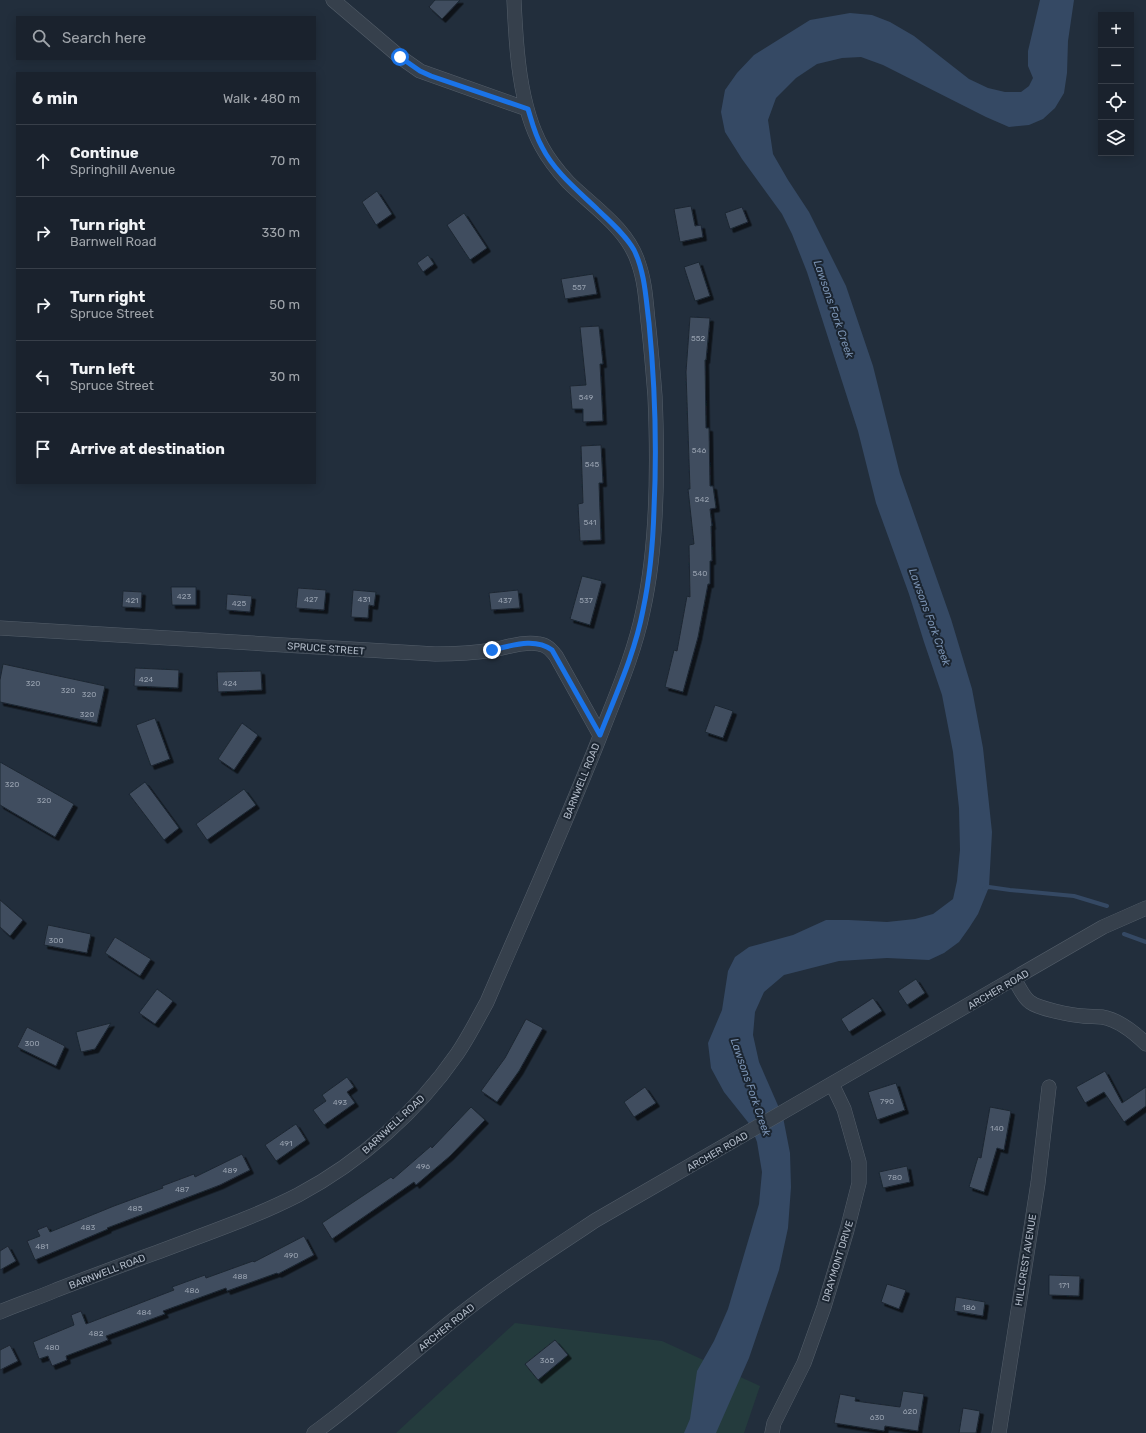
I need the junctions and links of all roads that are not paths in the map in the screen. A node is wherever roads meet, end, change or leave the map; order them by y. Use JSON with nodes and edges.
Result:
{"nodes":[{"id":1,"x":334,"y":0,"type":"edge"},
{"id":2,"x":514,"y":0,"type":"edge"},
{"id":3,"x":528,"y":109,"type":"junction"},
{"id":4,"x":0,"y":628,"type":"edge"},
{"id":5,"x":600,"y":735,"type":"junction"},
{"id":6,"x":1146,"y":908,"type":"edge"},
{"id":7,"x":1014,"y":979,"type":"junction"},
{"id":8,"x":1146,"y":1044,"type":"edge"},
{"id":9,"x":832,"y":1084,"type":"junction"},
{"id":10,"x":1049,"y":1087,"type":"dead end"},
{"id":11,"x":0,"y":1312,"type":"edge"},
{"id":12,"x":314,"y":1433,"type":"edge"},
{"id":13,"x":772,"y":1433,"type":"edge"},
{"id":14,"x":999,"y":1433,"type":"edge"}],
"edges":[{"from":1,"to":3,"type":"street"},
{"from":2,"to":3,"type":"street","name":"BARNWELL ROAD"},
{"from":3,"to":5,"type":"street","name":"BARNWELL ROAD"},
{"from":4,"to":5,"type":"street","name":"SPRUCE STREET"},
{"from":5,"to":11,"type":"street","name":"BARNWELL ROAD"},
{"from":6,"to":7,"type":"street","name":"ARCHER ROAD"},
{"from":7,"to":8,"type":"street"},
{"from":7,"to":9,"type":"street","name":"ARCHER ROAD"},
{"from":9,"to":12,"type":"street","name":"ARCHER ROAD"},
{"from":9,"to":13,"type":"street","name":"DRAYMONT DRIVE"},
{"from":10,"to":14,"type":"street","name":"HILLCREST AVENUE"}]}
